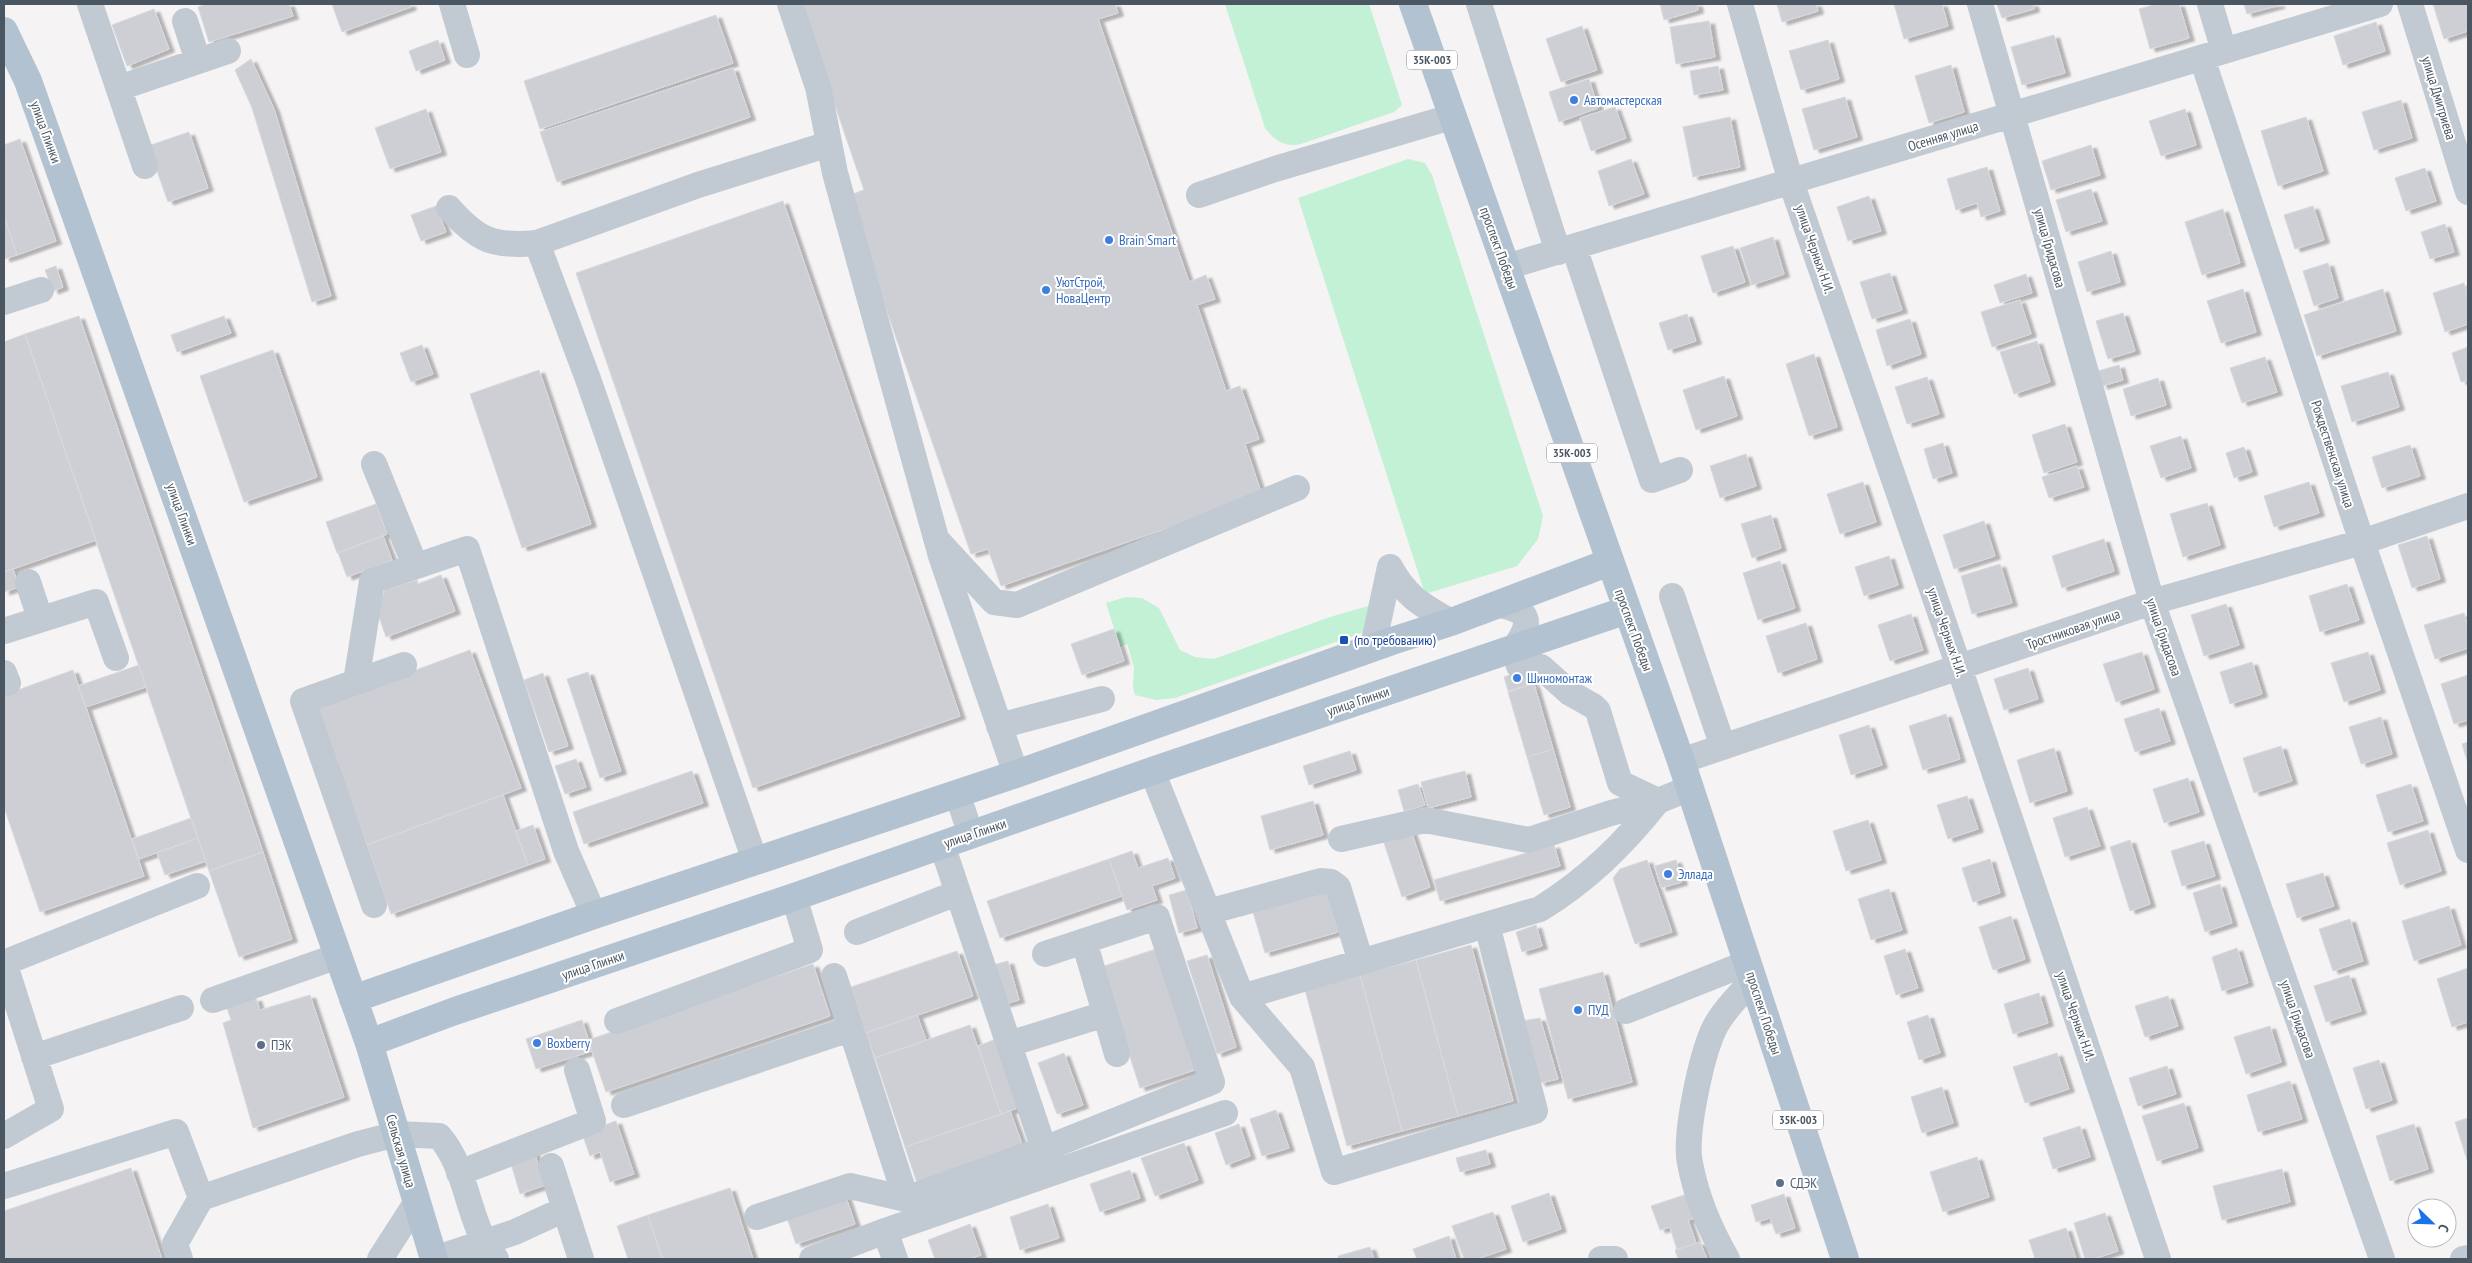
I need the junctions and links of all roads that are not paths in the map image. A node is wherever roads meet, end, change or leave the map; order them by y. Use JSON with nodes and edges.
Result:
{"nodes":[{"id":1,"x":90,"y":4,"type":"edge"},
{"id":2,"x":452,"y":4,"type":"edge"},
{"id":3,"x":790,"y":4,"type":"edge"},
{"id":4,"x":1413,"y":4,"type":"edge"},
{"id":5,"x":1479,"y":4,"type":"edge"},
{"id":6,"x":1740,"y":4,"type":"edge"},
{"id":7,"x":1980,"y":4,"type":"edge"},
{"id":8,"x":2210,"y":4,"type":"edge"},
{"id":9,"x":2380,"y":4,"type":"edge"},
{"id":10,"x":2410,"y":4,"type":"edge"},
{"id":11,"x":185,"y":21,"type":"dead end"},
{"id":12,"x":4,"y":31,"type":"edge"},
{"id":13,"x":228,"y":51,"type":"dead end"},
{"id":14,"x":2213,"y":54,"type":"junction"},
{"id":15,"x":467,"y":55,"type":"dead end"},
{"id":16,"x":198,"y":61,"type":"junction"},
{"id":17,"x":119,"y":88,"type":"junction"},
{"id":18,"x":2012,"y":115,"type":"junction"},
{"id":19,"x":1451,"y":117,"type":"junction"},
{"id":20,"x":829,"y":144,"type":"junction"},
{"id":21,"x":145,"y":166,"type":"dead end"},
{"id":22,"x":1791,"y":182,"type":"junction"},
{"id":23,"x":2468,"y":192,"type":"edge"},
{"id":24,"x":1199,"y":195,"type":"dead end"},
{"id":25,"x":449,"y":208,"type":"dead end"},
{"id":26,"x":537,"y":243,"type":"junction"},
{"id":27,"x":1566,"y":249,"type":"junction"},
{"id":28,"x":1506,"y":267,"type":"junction"},
{"id":29,"x":41,"y":290,"type":"dead end"},
{"id":30,"x":4,"y":302,"type":"edge"},
{"id":31,"x":374,"y":464,"type":"dead end"},
{"id":32,"x":1680,"y":470,"type":"dead end"},
{"id":33,"x":1297,"y":488,"type":"dead end"},
{"id":34,"x":2468,"y":506,"type":"edge"},
{"id":35,"x":936,"y":538,"type":"junction"},
{"id":36,"x":2362,"y":542,"type":"junction"},
{"id":37,"x":1610,"y":562,"type":"junction"},
{"id":38,"x":415,"y":565,"type":"junction"},
{"id":39,"x":28,"y":582,"type":"dead end"},
{"id":40,"x":1672,"y":596,"type":"dead end"},
{"id":41,"x":2152,"y":602,"type":"junction"},
{"id":42,"x":1499,"y":605,"type":"junction"},
{"id":43,"x":1627,"y":610,"type":"junction"},
{"id":44,"x":40,"y":618,"type":"junction"},
{"id":45,"x":1451,"y":622,"type":"junction"},
{"id":46,"x":4,"y":631,"type":"edge"},
{"id":47,"x":1514,"y":649,"type":"junction"},
{"id":48,"x":1361,"y":653,"type":"junction"},
{"id":49,"x":116,"y":658,"type":"dead end"},
{"id":50,"x":404,"y":664,"type":"dead end"},
{"id":51,"x":1959,"y":667,"type":"junction"},
{"id":52,"x":356,"y":682,"type":"junction"},
{"id":53,"x":1102,"y":700,"type":"dead end"},
{"id":54,"x":999,"y":726,"type":"junction"},
{"id":55,"x":1723,"y":747,"type":"junction"},
{"id":56,"x":1681,"y":761,"type":"junction"},
{"id":57,"x":1152,"y":771,"type":"junction"},
{"id":58,"x":1016,"y":774,"type":"junction"},
{"id":59,"x":1690,"y":788,"type":"junction"},
{"id":60,"x":957,"y":793,"type":"junction"},
{"id":61,"x":1658,"y":801,"type":"junction"},
{"id":62,"x":971,"y":834,"type":"junction"},
{"id":63,"x":1341,"y":839,"type":"dead end"},
{"id":64,"x":942,"y":845,"type":"junction"},
{"id":65,"x":2468,"y":850,"type":"edge"},
{"id":66,"x":755,"y":861,"type":"junction"},
{"id":67,"x":197,"y":886,"type":"dead end"},
{"id":68,"x":957,"y":894,"type":"junction"},
{"id":69,"x":794,"y":897,"type":"junction"},
{"id":70,"x":374,"y":905,"type":"dead end"},
{"id":71,"x":1208,"y":912,"type":"junction"},
{"id":72,"x":594,"y":914,"type":"junction"},
{"id":73,"x":1487,"y":925,"type":"junction"},
{"id":74,"x":857,"y":932,"type":"dead end"},
{"id":75,"x":1084,"y":941,"type":"junction"},
{"id":76,"x":1045,"y":954,"type":"dead end"},
{"id":77,"x":338,"y":956,"type":"junction"},
{"id":78,"x":1361,"y":962,"type":"junction"},
{"id":79,"x":4,"y":963,"type":"edge"},
{"id":80,"x":1750,"y":972,"type":"junction"},
{"id":81,"x":834,"y":976,"type":"dead end"},
{"id":82,"x":1242,"y":997,"type":"junction"},
{"id":83,"x":353,"y":999,"type":"junction"},
{"id":84,"x":214,"y":1000,"type":"dead end"},
{"id":85,"x":181,"y":1008,"type":"dead end"},
{"id":86,"x":1626,"y":1011,"type":"dead end"},
{"id":87,"x":1105,"y":1014,"type":"junction"},
{"id":88,"x":617,"y":1021,"type":"dead end"},
{"id":89,"x":850,"y":1029,"type":"junction"},
{"id":90,"x":369,"y":1043,"type":"junction"},
{"id":91,"x":1009,"y":1044,"type":"junction"},
{"id":92,"x":1117,"y":1054,"type":"dead end"},
{"id":93,"x":34,"y":1057,"type":"junction"},
{"id":94,"x":578,"y":1070,"type":"dead end"},
{"id":95,"x":624,"y":1105,"type":"dead end"},
{"id":96,"x":1225,"y":1113,"type":"dead end"},
{"id":97,"x":396,"y":1134,"type":"junction"},
{"id":98,"x":4,"y":1136,"type":"edge"},
{"id":99,"x":1044,"y":1149,"type":"junction"},
{"id":100,"x":551,"y":1166,"type":"dead end"},
{"id":101,"x":459,"y":1173,"type":"junction"},
{"id":102,"x":4,"y":1186,"type":"edge"},
{"id":103,"x":201,"y":1198,"type":"junction"},
{"id":104,"x":906,"y":1199,"type":"junction"},
{"id":105,"x":416,"y":1203,"type":"junction"},
{"id":106,"x":565,"y":1209,"type":"junction"},
{"id":107,"x":757,"y":1217,"type":"dead end"},
{"id":108,"x":885,"y":1231,"type":"junction"},
{"id":109,"x":491,"y":1251,"type":"edge"},
{"id":110,"x":2468,"y":1258,"type":"edge"},
{"id":111,"x":180,"y":1259,"type":"edge"},
{"id":112,"x":380,"y":1259,"type":"edge"},
{"id":113,"x":434,"y":1259,"type":"edge"},
{"id":114,"x":581,"y":1259,"type":"edge"},
{"id":115,"x":812,"y":1259,"type":"edge"},
{"id":116,"x":895,"y":1259,"type":"edge"},
{"id":117,"x":1602,"y":1259,"type":"edge"},
{"id":118,"x":1615,"y":1259,"type":"edge"},
{"id":119,"x":1727,"y":1259,"type":"edge"},
{"id":120,"x":1845,"y":1259,"type":"edge"},
{"id":121,"x":2158,"y":1259,"type":"edge"},
{"id":122,"x":2382,"y":1259,"type":"edge"},
{"id":123,"x":2463,"y":1259,"type":"edge"}],
"edges":[{"from":1,"to":17,"type":"street"},
{"from":2,"to":15,"type":"street"},
{"from":3,"to":20,"type":"street"},
{"from":4,"to":19,"type":"main road","name":"проспект Победы","number":"35К-003"},
{"from":5,"to":27,"type":"street"},
{"from":6,"to":22,"type":"street","name":"улица Черных Н.И."},
{"from":7,"to":18,"type":"street","name":"улица Гридасова"},
{"from":8,"to":14,"type":"street","name":"Рождественская улица"},
{"from":9,"to":14,"type":"street","name":"Осенняя улица"},
{"from":10,"to":23,"type":"street","name":"улица Дмитриева"},
{"from":11,"to":16,"type":"street"},
{"from":12,"to":77,"type":"main road","name":"улица Глинки"},
{"from":13,"to":16,"type":"street"},
{"from":14,"to":18,"type":"street","name":"Осенняя улица"},
{"from":14,"to":36,"type":"street","name":"Рождественская улица"},
{"from":16,"to":17,"type":"street"},
{"from":17,"to":21,"type":"street"},
{"from":18,"to":22,"type":"street","name":"Осенняя улица"},
{"from":18,"to":41,"type":"street","name":"улица Гридасова"},
{"from":19,"to":24,"type":"street"},
{"from":19,"to":28,"type":"main road","name":"проспект Победы","number":"35К-003"},
{"from":20,"to":26,"type":"street"},
{"from":20,"to":35,"type":"street"},
{"from":22,"to":27,"type":"street","name":"Осенняя улица"},
{"from":22,"to":51,"type":"street","name":"улица Черных Н.И."},
{"from":25,"to":26,"type":"street"},
{"from":26,"to":66,"type":"street"},
{"from":27,"to":28,"type":"street","name":"Осенняя улица"},
{"from":27,"to":32,"type":"street"},
{"from":28,"to":37,"type":"main road","name":"проспект Победы","number":"35К-003"},
{"from":29,"to":30,"type":"street"},
{"from":31,"to":38,"type":"street"},
{"from":33,"to":35,"type":"street"},
{"from":34,"to":36,"type":"street","name":"Тростниковая улица"},
{"from":35,"to":54,"type":"street"},
{"from":36,"to":41,"type":"street","name":"Тростниковая улица"},
{"from":36,"to":65,"type":"street","name":"Рождественская улица"},
{"from":37,"to":42,"type":"main road"},
{"from":37,"to":43,"type":"main road","name":"проспект Победы","number":"35К-003"},
{"from":38,"to":52,"type":"street"},
{"from":38,"to":72,"type":"street"},
{"from":39,"to":44,"type":"street"},
{"from":40,"to":55,"type":"street"},
{"from":41,"to":51,"type":"street","name":"Тростниковая улица"},
{"from":41,"to":122,"type":"street","name":"улица Гридасова"},
{"from":42,"to":45,"type":"main road"},
{"from":42,"to":47,"type":"street"},
{"from":43,"to":47,"type":"main road","name":"улица Глинки"},
{"from":43,"to":56,"type":"main road","name":"проспект Победы","number":"35К-003"},
{"from":44,"to":46,"type":"street"},
{"from":44,"to":49,"type":"street"},
{"from":45,"to":48,"type":"main road"},
{"from":45,"to":48,"type":"street"},
{"from":47,"to":57,"type":"main road","name":"улица Глинки"},
{"from":47,"to":61,"type":"street"},
{"from":48,"to":58,"type":"main road"},
{"from":50,"to":52,"type":"street"},
{"from":51,"to":55,"type":"street","name":"Тростниковая улица"},
{"from":51,"to":121,"type":"street","name":"улица Черных Н.И."},
{"from":52,"to":70,"type":"street"},
{"from":53,"to":54,"type":"street"},
{"from":54,"to":58,"type":"street"},
{"from":55,"to":56,"type":"street","name":"Тростниковая улица"},
{"from":56,"to":59,"type":"main road","name":"проспект Победы","number":"35К-003"},
{"from":57,"to":62,"type":"main road","name":"улица Глинки"},
{"from":57,"to":71,"type":"street"},
{"from":58,"to":60,"type":"main road"},
{"from":59,"to":61,"type":"street"},
{"from":59,"to":80,"type":"main road","name":"проспект Победы","number":"35К-003"},
{"from":60,"to":62,"type":"street"},
{"from":60,"to":66,"type":"main road"},
{"from":61,"to":63,"type":"street"},
{"from":61,"to":73,"type":"street"},
{"from":62,"to":64,"type":"main road","name":"улица Глинки"},
{"from":64,"to":68,"type":"street"},
{"from":64,"to":69,"type":"main road","name":"улица Глинки"},
{"from":66,"to":72,"type":"main road"},
{"from":67,"to":79,"type":"street"},
{"from":68,"to":74,"type":"street"},
{"from":68,"to":91,"type":"street"},
{"from":69,"to":88,"type":"street"},
{"from":69,"to":90,"type":"main road","name":"улица Глинки"},
{"from":71,"to":78,"type":"street"},
{"from":71,"to":82,"type":"street"},
{"from":72,"to":83,"type":"main road"},
{"from":73,"to":78,"type":"street"},
{"from":73,"to":82,"type":"street"},
{"from":75,"to":76,"type":"street"},
{"from":75,"to":87,"type":"street"},
{"from":75,"to":99,"type":"street"},
{"from":77,"to":83,"type":"main road","name":"улица Глинки"},
{"from":77,"to":84,"type":"street"},
{"from":78,"to":82,"type":"street"},
{"from":79,"to":93,"type":"street"},
{"from":80,"to":86,"type":"street"},
{"from":80,"to":119,"type":"street"},
{"from":80,"to":120,"type":"main road","name":"проспект Победы","number":"35К-003"},
{"from":81,"to":89,"type":"street"},
{"from":83,"to":90,"type":"main road","name":"улица Глинки"},
{"from":85,"to":93,"type":"street"},
{"from":87,"to":91,"type":"street"},
{"from":87,"to":92,"type":"street"},
{"from":89,"to":95,"type":"street"},
{"from":89,"to":104,"type":"street"},
{"from":90,"to":97,"type":"main road","name":"Сельская улица"},
{"from":91,"to":99,"type":"street"},
{"from":93,"to":98,"type":"street"},
{"from":94,"to":101,"type":"street"},
{"from":96,"to":108,"type":"street"},
{"from":97,"to":101,"type":"street"},
{"from":97,"to":103,"type":"street"},
{"from":97,"to":105,"type":"main road","name":"Сельская улица"},
{"from":99,"to":104,"type":"street"},
{"from":100,"to":106,"type":"street"},
{"from":101,"to":109,"type":"street"},
{"from":102,"to":103,"type":"street"},
{"from":103,"to":111,"type":"street"},
{"from":104,"to":107,"type":"street"},
{"from":105,"to":112,"type":"street"},
{"from":105,"to":113,"type":"main road","name":"Сельская улица"},
{"from":106,"to":109,"type":"street"},
{"from":106,"to":114,"type":"street"},
{"from":108,"to":115,"type":"street"},
{"from":108,"to":116,"type":"street"},
{"from":109,"to":113,"type":"street"},
{"from":110,"to":123,"type":"street"},
{"from":117,"to":118,"type":"street"}]}
